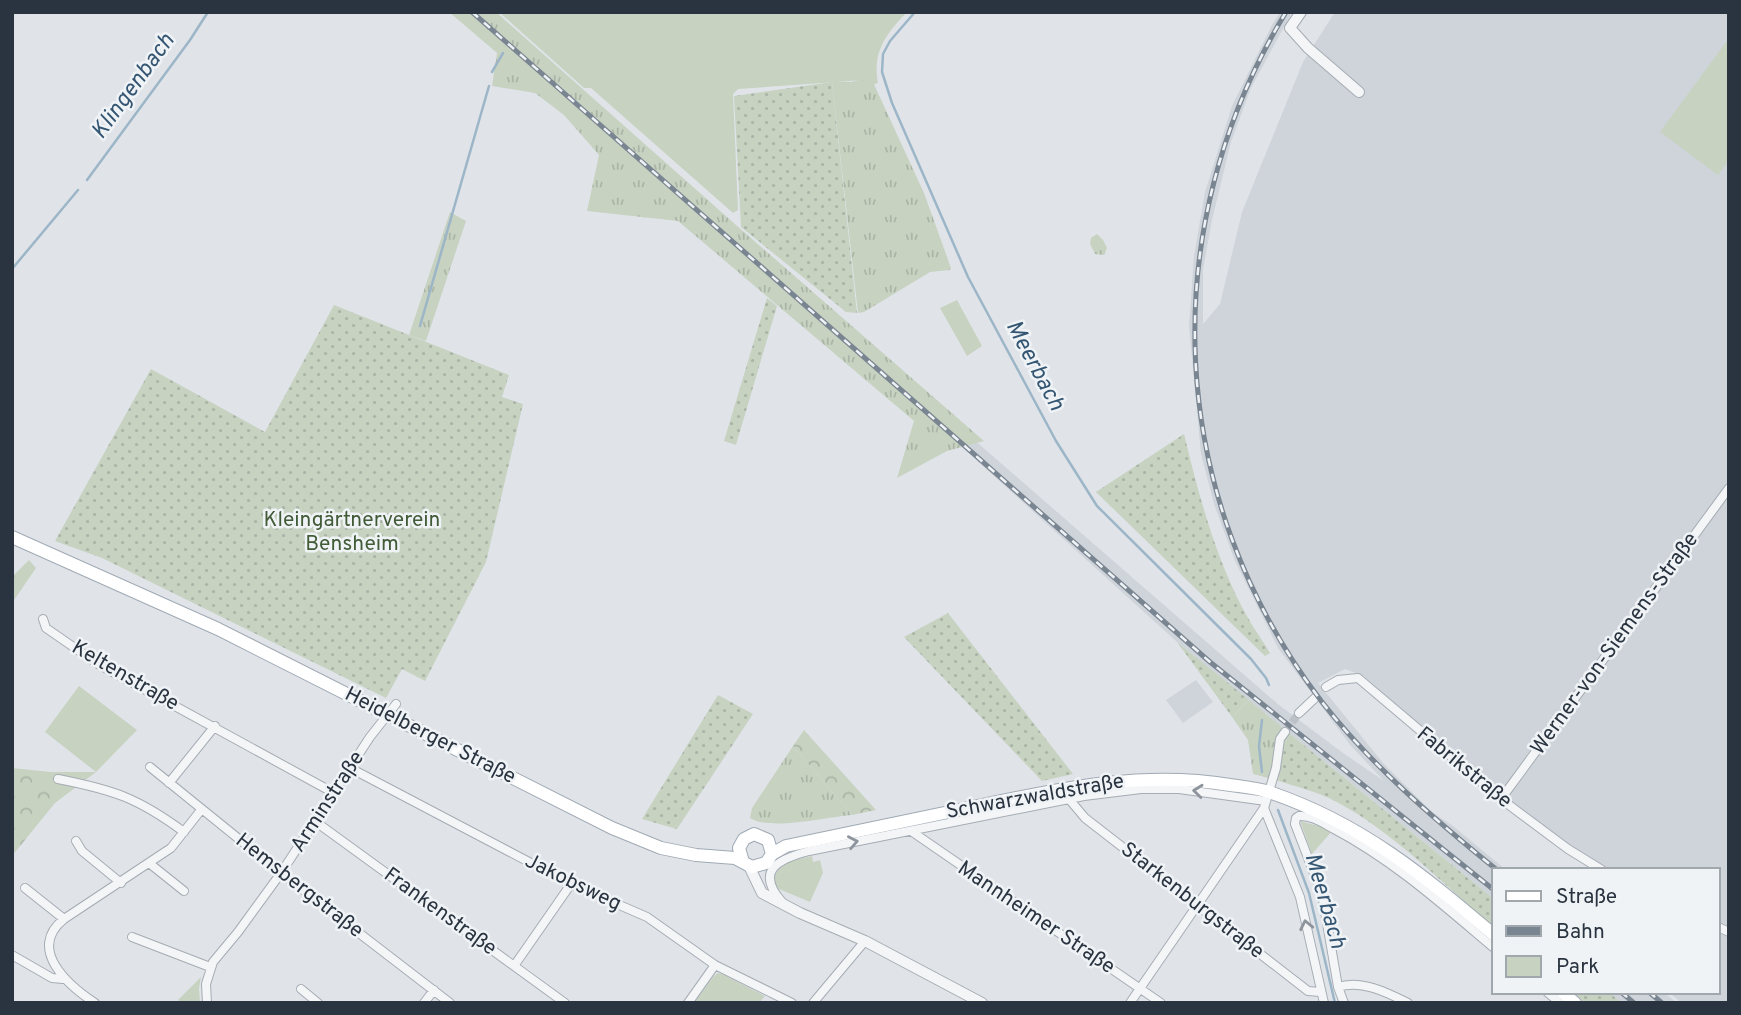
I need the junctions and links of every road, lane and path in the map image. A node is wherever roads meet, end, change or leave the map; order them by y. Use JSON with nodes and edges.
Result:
{"nodes":[{"id":1,"x":1301,"y":12,"type":"edge"},
{"id":2,"x":1359,"y":92,"type":"dead end"},
{"id":3,"x":1729,"y":488,"type":"edge"},
{"id":4,"x":12,"y":537,"type":"edge"},
{"id":5,"x":43,"y":619,"type":"dead end"},
{"id":6,"x":1326,"y":687,"type":"dead end"},
{"id":7,"x":1315,"y":698,"type":"dead end"},
{"id":8,"x":392,"y":709,"type":"junction"},
{"id":9,"x":1299,"y":713,"type":"tunnel mouth"},
{"id":10,"x":215,"y":726,"type":"junction"},
{"id":11,"x":1285,"y":732,"type":"tunnel mouth"},
{"id":12,"x":150,"y":767,"type":"dead end"},
{"id":13,"x":350,"y":768,"type":"junction"},
{"id":14,"x":58,"y":779,"type":"dead end"},
{"id":15,"x":169,"y":783,"type":"junction"},
{"id":16,"x":334,"y":793,"type":"junction"},
{"id":17,"x":1069,"y":799,"type":"junction"},
{"id":18,"x":1501,"y":799,"type":"junction"},
{"id":19,"x":1266,"y":800,"type":"junction"},
{"id":20,"x":201,"y":810,"type":"junction"},
{"id":21,"x":316,"y":822,"type":"junction"},
{"id":22,"x":911,"y":831,"type":"junction"},
{"id":23,"x":184,"y":832,"type":"junction"},
{"id":24,"x":76,"y":841,"type":"dead end"},
{"id":25,"x":643,"y":841,"type":"junction"},
{"id":26,"x":740,"y":846,"type":"junction"},
{"id":27,"x":770,"y":854,"type":"junction"},
{"id":28,"x":149,"y":863,"type":"junction"},
{"id":29,"x":746,"y":864,"type":"junction"},
{"id":30,"x":1599,"y":868,"type":"edge"},
{"id":31,"x":281,"y":873,"type":"junction"},
{"id":32,"x":121,"y":883,"type":"junction"},
{"id":33,"x":571,"y":884,"type":"junction"},
{"id":34,"x":25,"y":888,"type":"dead end"},
{"id":35,"x":184,"y":891,"type":"dead end"},
{"id":36,"x":770,"y":897,"type":"junction"},
{"id":37,"x":783,"y":904,"type":"junction"},
{"id":38,"x":1197,"y":906,"type":"junction"},
{"id":39,"x":64,"y":919,"type":"junction"},
{"id":40,"x":1492,"y":933,"type":"edge"},
{"id":41,"x":132,"y":937,"type":"dead end"},
{"id":42,"x":864,"y":941,"type":"junction"},
{"id":43,"x":1492,"y":946,"type":"edge"},
{"id":44,"x":12,"y":955,"type":"edge"},
{"id":45,"x":715,"y":965,"type":"junction"},
{"id":46,"x":514,"y":966,"type":"junction"},
{"id":47,"x":210,"y":967,"type":"junction"},
{"id":48,"x":63,"y":979,"type":"junction"},
{"id":49,"x":1338,"y":986,"type":"junction"},
{"id":50,"x":1140,"y":988,"type":"junction"},
{"id":51,"x":301,"y":989,"type":"dead end"},
{"id":52,"x":433,"y":990,"type":"junction"},
{"id":53,"x":1320,"y":992,"type":"junction"},
{"id":54,"x":979,"y":1002,"type":"edge"},
{"id":55,"x":95,"y":1003,"type":"edge"},
{"id":56,"x":207,"y":1003,"type":"edge"},
{"id":57,"x":318,"y":1003,"type":"edge"},
{"id":58,"x":424,"y":1003,"type":"edge"},
{"id":59,"x":450,"y":1003,"type":"edge"},
{"id":60,"x":565,"y":1003,"type":"edge"},
{"id":61,"x":688,"y":1003,"type":"edge"},
{"id":62,"x":793,"y":1003,"type":"edge"},
{"id":63,"x":813,"y":1003,"type":"edge"},
{"id":64,"x":1130,"y":1003,"type":"edge"},
{"id":65,"x":1161,"y":1003,"type":"edge"},
{"id":66,"x":1324,"y":1003,"type":"edge"},
{"id":67,"x":1344,"y":1003,"type":"edge"},
{"id":68,"x":1408,"y":1003,"type":"edge"}],
"edges":[{"from":1,"to":2,"type":"street"},
{"from":3,"to":18,"type":"street","name":"Werner-von-Siemens-Straße"},
{"from":4,"to":8,"type":"main road","name":"Heidelberger Straße"},
{"from":5,"to":10,"type":"street","name":"Keltenstraße"},
{"from":6,"to":18,"type":"street","name":"Fabrikstraße"},
{"from":7,"to":9,"type":"street"},
{"from":8,"to":13,"type":"street","name":"Arminstraße"},
{"from":8,"to":25,"type":"main road","name":"Heidelberger Straße"},
{"from":10,"to":15,"type":"street"},
{"from":10,"to":16,"type":"street","name":"Keltenstraße"},
{"from":11,"to":19,"type":"street"},
{"from":12,"to":15,"type":"street","name":"Hemsbergstraße"},
{"from":13,"to":16,"type":"street","name":"Arminstraße"},
{"from":13,"to":33,"type":"street","name":"Jakobsweg"},
{"from":14,"to":23,"type":"street"},
{"from":15,"to":20,"type":"street","name":"Hemsbergstraße"},
{"from":16,"to":21,"type":"street","name":"Arminstraße"},
{"from":19,"to":17,"type":"street","name":"Schwarzwaldstraße","one_way":true},
{"from":17,"to":22,"type":"street","name":"Schwarzwaldstraße"},
{"from":17,"to":38,"type":"street","name":"Starkenburgstraße"},
{"from":18,"to":30,"type":"street","name":"Fabrikstraße"},
{"from":19,"to":27,"type":"main road","name":"Schwarzwaldstraße"},
{"from":19,"to":38,"type":"street"},
{"from":19,"to":40,"type":"main road","name":"Schwarzwaldstraße"},
{"from":53,"to":19,"type":"street","one_way":true},
{"from":20,"to":23,"type":"street"},
{"from":20,"to":31,"type":"street","name":"Hemsbergstraße"},
{"from":21,"to":31,"type":"street","name":"Arminstraße"},
{"from":21,"to":46,"type":"street","name":"Frankenstraße"},
{"from":37,"to":22,"type":"street","name":"Schwarzwaldstraße","one_way":true},
{"from":22,"to":50,"type":"street","name":"Mannheimer Straße"},
{"from":23,"to":28,"type":"street"},
{"from":24,"to":32,"type":"street"},
{"from":25,"to":26,"type":"main road","name":"Heidelberger Straße"},
{"from":25,"to":29,"type":"main road","name":"Heidelberger Straße"},
{"from":26,"to":27,"type":"main road","name":"Heidelberger Straße"},
{"from":26,"to":29,"type":"main road"},
{"from":27,"to":29,"type":"main road","name":"Heidelberger Straße"},
{"from":27,"to":36,"type":"street"},
{"from":28,"to":32,"type":"street"},
{"from":28,"to":35,"type":"street"},
{"from":29,"to":36,"type":"street"},
{"from":31,"to":47,"type":"street","name":"Arminstraße"},
{"from":31,"to":52,"type":"street","name":"Hemsbergstraße"},
{"from":32,"to":39,"type":"street"},
{"from":33,"to":45,"type":"street","name":"Jakobsweg"},
{"from":33,"to":46,"type":"street"},
{"from":34,"to":39,"type":"street"},
{"from":36,"to":37,"type":"street"},
{"from":37,"to":42,"type":"street"},
{"from":38,"to":50,"type":"street"},
{"from":38,"to":53,"type":"street","name":"Starkenburgstraße"},
{"from":39,"to":48,"type":"street"},
{"from":41,"to":47,"type":"street"},
{"from":42,"to":54,"type":"street"},
{"from":42,"to":63,"type":"street"},
{"from":43,"to":49,"type":"street"},
{"from":44,"to":48,"type":"street"},
{"from":45,"to":61,"type":"street"},
{"from":45,"to":62,"type":"street","name":"Jakobsweg"},
{"from":46,"to":60,"type":"street","name":"Frankenstraße"},
{"from":47,"to":56,"type":"street"},
{"from":48,"to":55,"type":"street"},
{"from":49,"to":67,"type":"street"},
{"from":49,"to":68,"type":"street"},
{"from":50,"to":64,"type":"street"},
{"from":50,"to":65,"type":"street","name":"Mannheimer Straße"},
{"from":51,"to":57,"type":"street"},
{"from":52,"to":58,"type":"street"},
{"from":52,"to":59,"type":"street","name":"Hemsbergstraße"},
{"from":53,"to":66,"type":"street"}]}
